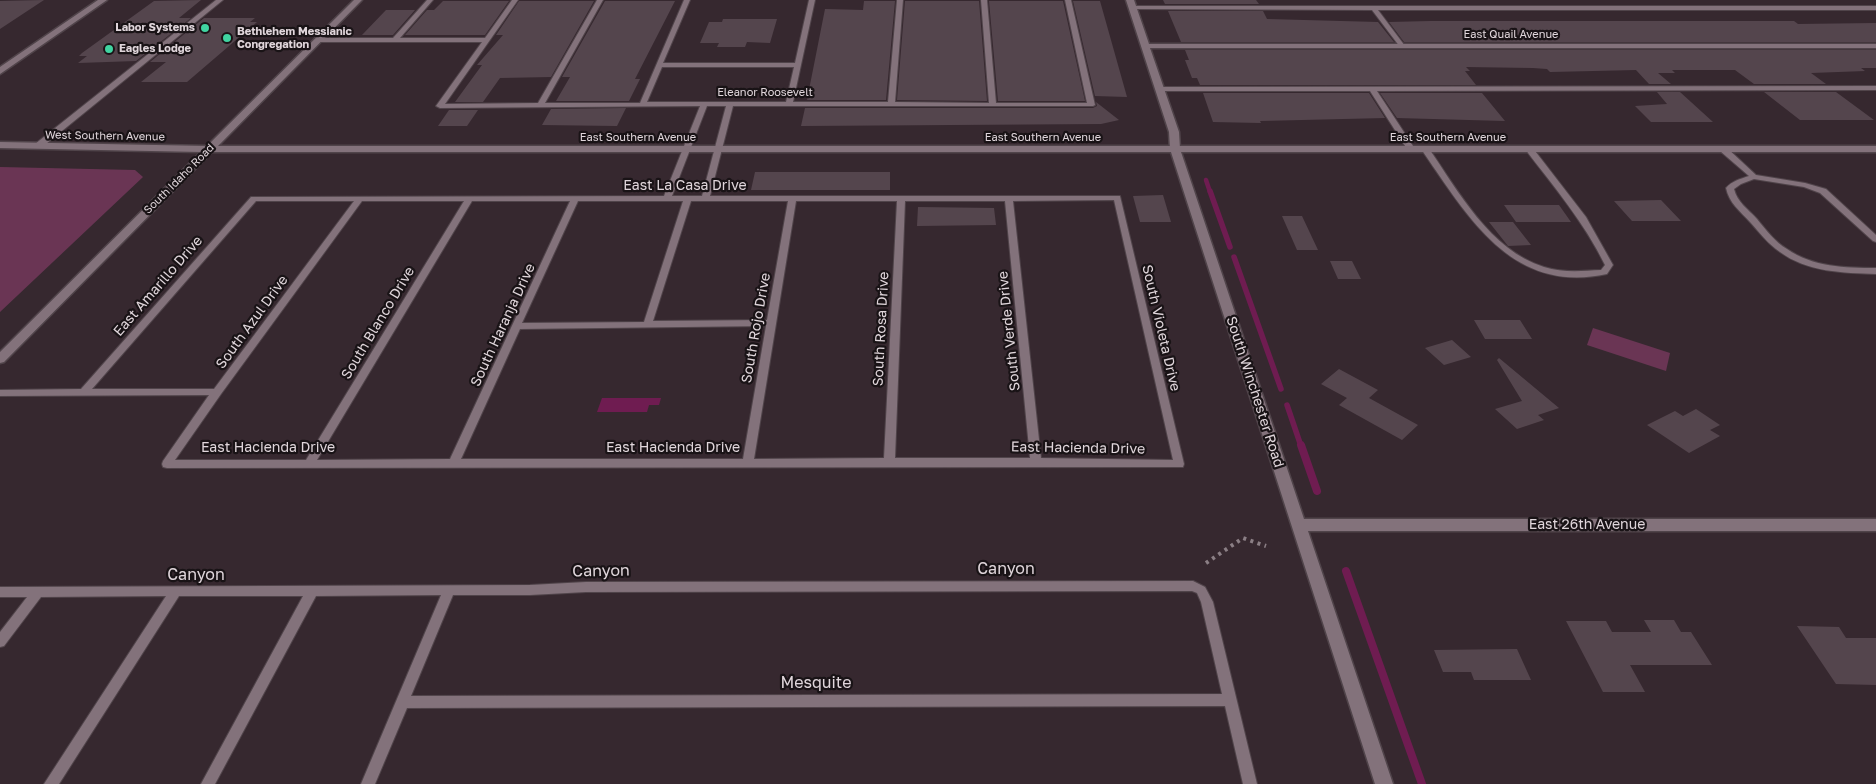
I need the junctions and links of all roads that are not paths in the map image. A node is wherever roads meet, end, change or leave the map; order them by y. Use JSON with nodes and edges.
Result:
{"nodes":[{"id":1,"x":103,"y":0,"type":"edge"},
{"id":2,"x":220,"y":0,"type":"edge"},
{"id":3,"x":358,"y":0,"type":"edge"},
{"id":4,"x":430,"y":0,"type":"edge"},
{"id":5,"x":515,"y":0,"type":"edge"},
{"id":6,"x":600,"y":0,"type":"edge"},
{"id":7,"x":687,"y":0,"type":"edge"},
{"id":8,"x":812,"y":0,"type":"edge"},
{"id":9,"x":900,"y":0,"type":"edge"},
{"id":10,"x":984,"y":0,"type":"edge"},
{"id":11,"x":1068,"y":0,"type":"edge"},
{"id":12,"x":1132,"y":4,"type":"edge"},
{"id":13,"x":1374,"y":8,"type":"junction"},
{"id":14,"x":1876,"y":8,"type":"edge"},
{"id":15,"x":318,"y":40,"type":"junction"},
{"id":16,"x":395,"y":40,"type":"junction"},
{"id":17,"x":486,"y":40,"type":"junction"},
{"id":18,"x":1146,"y":46,"type":"junction"},
{"id":19,"x":1402,"y":46,"type":"junction"},
{"id":20,"x":1876,"y":46,"type":"edge"},
{"id":21,"x":659,"y":65,"type":"junction"},
{"id":22,"x":798,"y":65,"type":"junction"},
{"id":23,"x":0,"y":71,"type":"edge"},
{"id":24,"x":98,"y":85,"type":"dead end"},
{"id":25,"x":113,"y":85,"type":"junction"},
{"id":26,"x":1876,"y":88,"type":"edge"},
{"id":27,"x":1160,"y":89,"type":"junction"},
{"id":28,"x":1372,"y":89,"type":"junction"},
{"id":29,"x":704,"y":104,"type":"junction"},
{"id":30,"x":730,"y":104,"type":"junction"},
{"id":31,"x":789,"y":104,"type":"junction"},
{"id":32,"x":891,"y":104,"type":"junction"},
{"id":33,"x":993,"y":104,"type":"junction"},
{"id":34,"x":540,"y":105,"type":"junction"},
{"id":35,"x":642,"y":105,"type":"junction"},
{"id":36,"x":0,"y":145,"type":"edge"},
{"id":37,"x":38,"y":146,"type":"junction"},
{"id":38,"x":209,"y":149,"type":"junction"},
{"id":39,"x":687,"y":149,"type":"junction"},
{"id":40,"x":716,"y":149,"type":"junction"},
{"id":41,"x":1175,"y":149,"type":"junction"},
{"id":42,"x":1411,"y":149,"type":"junction"},
{"id":43,"x":1425,"y":149,"type":"junction"},
{"id":44,"x":1530,"y":149,"type":"junction"},
{"id":45,"x":1723,"y":149,"type":"junction"},
{"id":46,"x":1876,"y":149,"type":"edge"},
{"id":47,"x":1754,"y":177,"type":"junction"},
{"id":48,"x":575,"y":198,"type":"junction"},
{"id":49,"x":667,"y":198,"type":"junction"},
{"id":50,"x":688,"y":198,"type":"junction"},
{"id":51,"x":704,"y":198,"type":"junction"},
{"id":52,"x":792,"y":198,"type":"junction"},
{"id":53,"x":901,"y":198,"type":"junction"},
{"id":54,"x":1009,"y":198,"type":"junction"},
{"id":55,"x":1117,"y":198,"type":"joint"},
{"id":56,"x":254,"y":199,"type":"joint"},
{"id":57,"x":360,"y":199,"type":"junction"},
{"id":58,"x":469,"y":199,"type":"junction"},
{"id":59,"x":1876,"y":239,"type":"edge"},
{"id":60,"x":1876,"y":270,"type":"edge"},
{"id":61,"x":770,"y":323,"type":"junction"},
{"id":62,"x":648,"y":324,"type":"junction"},
{"id":63,"x":518,"y":326,"type":"junction"},
{"id":64,"x":0,"y":359,"type":"edge"},
{"id":65,"x":84,"y":392,"type":"junction"},
{"id":66,"x":217,"y":392,"type":"junction"},
{"id":67,"x":0,"y":393,"type":"edge"},
{"id":68,"x":310,"y":462,"type":"junction"},
{"id":69,"x":454,"y":462,"type":"junction"},
{"id":70,"x":889,"y":462,"type":"junction"},
{"id":71,"x":1036,"y":462,"type":"junction"},
{"id":72,"x":748,"y":463,"type":"junction"},
{"id":73,"x":167,"y":464,"type":"joint"},
{"id":74,"x":1179,"y":464,"type":"joint"},
{"id":75,"x":1298,"y":525,"type":"junction"},
{"id":76,"x":1876,"y":525,"type":"edge"},
{"id":77,"x":176,"y":591,"type":"junction"},
{"id":78,"x":312,"y":591,"type":"junction"},
{"id":79,"x":449,"y":591,"type":"junction"},
{"id":80,"x":0,"y":592,"type":"edge"},
{"id":81,"x":38,"y":592,"type":"junction"},
{"id":82,"x":0,"y":642,"type":"edge"},
{"id":83,"x":1231,"y":700,"type":"junction"},
{"id":84,"x":402,"y":702,"type":"junction"},
{"id":85,"x":51,"y":784,"type":"edge"},
{"id":86,"x":208,"y":784,"type":"edge"},
{"id":87,"x":368,"y":784,"type":"edge"},
{"id":88,"x":1250,"y":784,"type":"edge"},
{"id":89,"x":1384,"y":784,"type":"edge"}],
"edges":[{"from":1,"to":23,"type":"main road"},
{"from":2,"to":25,"type":"lane"},
{"from":3,"to":15,"type":"main road","name":"South Idaho Road"},
{"from":4,"to":16,"type":"lane"},
{"from":5,"to":17,"type":"lane"},
{"from":6,"to":34,"type":"lane"},
{"from":7,"to":21,"type":"lane"},
{"from":8,"to":22,"type":"lane"},
{"from":9,"to":32,"type":"lane"},
{"from":10,"to":33,"type":"lane"},
{"from":11,"to":33,"type":"lane","name":"Eleanor Roosevelt"},
{"from":12,"to":13,"type":"lane"},
{"from":12,"to":18,"type":"main road","name":"South Winchester Road"},
{"from":13,"to":14,"type":"lane"},
{"from":13,"to":19,"type":"lane"},
{"from":15,"to":16,"type":"lane"},
{"from":15,"to":38,"type":"main road","name":"South Idaho Road"},
{"from":16,"to":17,"type":"lane"},
{"from":17,"to":34,"type":"lane","name":"Eleanor Roosevelt"},
{"from":18,"to":19,"type":"main road","name":"East Quail Avenue"},
{"from":18,"to":27,"type":"main road","name":"South Winchester Road"},
{"from":19,"to":20,"type":"main road","name":"East Quail Avenue"},
{"from":21,"to":22,"type":"lane"},
{"from":21,"to":35,"type":"lane"},
{"from":22,"to":31,"type":"lane"},
{"from":24,"to":25,"type":"lane"},
{"from":25,"to":37,"type":"lane"},
{"from":26,"to":28,"type":"lane"},
{"from":27,"to":28,"type":"lane"},
{"from":27,"to":41,"type":"main road","name":"South Winchester Road"},
{"from":28,"to":42,"type":"lane"},
{"from":29,"to":30,"type":"lane","name":"Eleanor Roosevelt"},
{"from":29,"to":35,"type":"lane","name":"Eleanor Roosevelt"},
{"from":29,"to":39,"type":"lane"},
{"from":30,"to":31,"type":"lane","name":"Eleanor Roosevelt"},
{"from":30,"to":40,"type":"lane"},
{"from":31,"to":32,"type":"lane","name":"Eleanor Roosevelt"},
{"from":32,"to":33,"type":"lane","name":"Eleanor Roosevelt"},
{"from":34,"to":35,"type":"lane","name":"Eleanor Roosevelt"},
{"from":36,"to":37,"type":"main road","name":"West Southern Avenue"},
{"from":37,"to":38,"type":"main road","name":"West Southern Avenue"},
{"from":38,"to":39,"type":"main road","name":"East Southern Avenue"},
{"from":38,"to":64,"type":"main road","name":"South Idaho Road"},
{"from":39,"to":40,"type":"main road","name":"East Southern Avenue"},
{"from":39,"to":49,"type":"lane"},
{"from":40,"to":41,"type":"main road","name":"East Southern Avenue"},
{"from":40,"to":51,"type":"lane"},
{"from":41,"to":42,"type":"main road","name":"East Southern Avenue"},
{"from":41,"to":75,"type":"main road","name":"South Winchester Road"},
{"from":42,"to":43,"type":"main road","name":"East Southern Avenue"},
{"from":43,"to":44,"type":"main road","name":"East Southern Avenue"},
{"from":43,"to":44,"type":"lane"},
{"from":44,"to":45,"type":"main road","name":"East Southern Avenue"},
{"from":45,"to":46,"type":"main road","name":"East Southern Avenue"},
{"from":45,"to":47,"type":"lane"},
{"from":47,"to":59,"type":"lane"},
{"from":47,"to":60,"type":"lane"},
{"from":48,"to":49,"type":"lane","name":"East La Casa Drive"},
{"from":48,"to":58,"type":"lane","name":"East La Casa Drive"},
{"from":48,"to":63,"type":"lane","name":"South Haranja Drive"},
{"from":49,"to":50,"type":"lane","name":"East La Casa Drive"},
{"from":50,"to":51,"type":"lane","name":"East La Casa Drive"},
{"from":50,"to":62,"type":"lane"},
{"from":51,"to":52,"type":"lane","name":"East La Casa Drive"},
{"from":52,"to":53,"type":"lane","name":"East La Casa Drive"},
{"from":52,"to":61,"type":"lane","name":"South Rojo Drive"},
{"from":53,"to":54,"type":"lane","name":"East La Casa Drive"},
{"from":53,"to":70,"type":"lane","name":"South Rosa Drive"},
{"from":54,"to":55,"type":"lane","name":"East La Casa Drive"},
{"from":54,"to":71,"type":"lane","name":"South Verde Drive"},
{"from":55,"to":74,"type":"lane","name":"South Violeta Drive"},
{"from":56,"to":57,"type":"lane","name":"East La Casa Drive"},
{"from":56,"to":65,"type":"lane","name":"East Amarillo Drive"},
{"from":57,"to":58,"type":"lane","name":"East La Casa Drive"},
{"from":57,"to":66,"type":"lane","name":"South Azul Drive"},
{"from":58,"to":68,"type":"lane","name":"South Blanco Drive"},
{"from":61,"to":62,"type":"lane"},
{"from":61,"to":72,"type":"lane","name":"South Rojo Drive"},
{"from":62,"to":63,"type":"lane"},
{"from":63,"to":69,"type":"lane","name":"South Haranja Drive"},
{"from":65,"to":66,"type":"lane"},
{"from":65,"to":67,"type":"lane"},
{"from":66,"to":73,"type":"lane","name":"South Azul Drive"},
{"from":68,"to":69,"type":"lane","name":"East Hacienda Drive"},
{"from":68,"to":73,"type":"lane","name":"East Hacienda Drive"},
{"from":69,"to":72,"type":"lane","name":"East Hacienda Drive"},
{"from":70,"to":71,"type":"lane","name":"East Hacienda Drive"},
{"from":70,"to":72,"type":"lane","name":"East Hacienda Drive"},
{"from":71,"to":74,"type":"lane","name":"East Hacienda Drive"},
{"from":75,"to":76,"type":"main road","name":"East 26th Avenue"},
{"from":75,"to":89,"type":"main road","name":"South Winchester Road"},
{"from":77,"to":78,"type":"lane","name":"Canyon"},
{"from":77,"to":81,"type":"lane","name":"Canyon"},
{"from":77,"to":85,"type":"lane"},
{"from":78,"to":79,"type":"lane","name":"Canyon"},
{"from":78,"to":86,"type":"lane"},
{"from":79,"to":83,"type":"lane","name":"Canyon"},
{"from":79,"to":84,"type":"lane"},
{"from":80,"to":81,"type":"lane","name":"Canyon"},
{"from":81,"to":82,"type":"lane"},
{"from":83,"to":84,"type":"lane","name":"Mesquite"},
{"from":83,"to":88,"type":"lane"},
{"from":84,"to":87,"type":"lane"}]}
